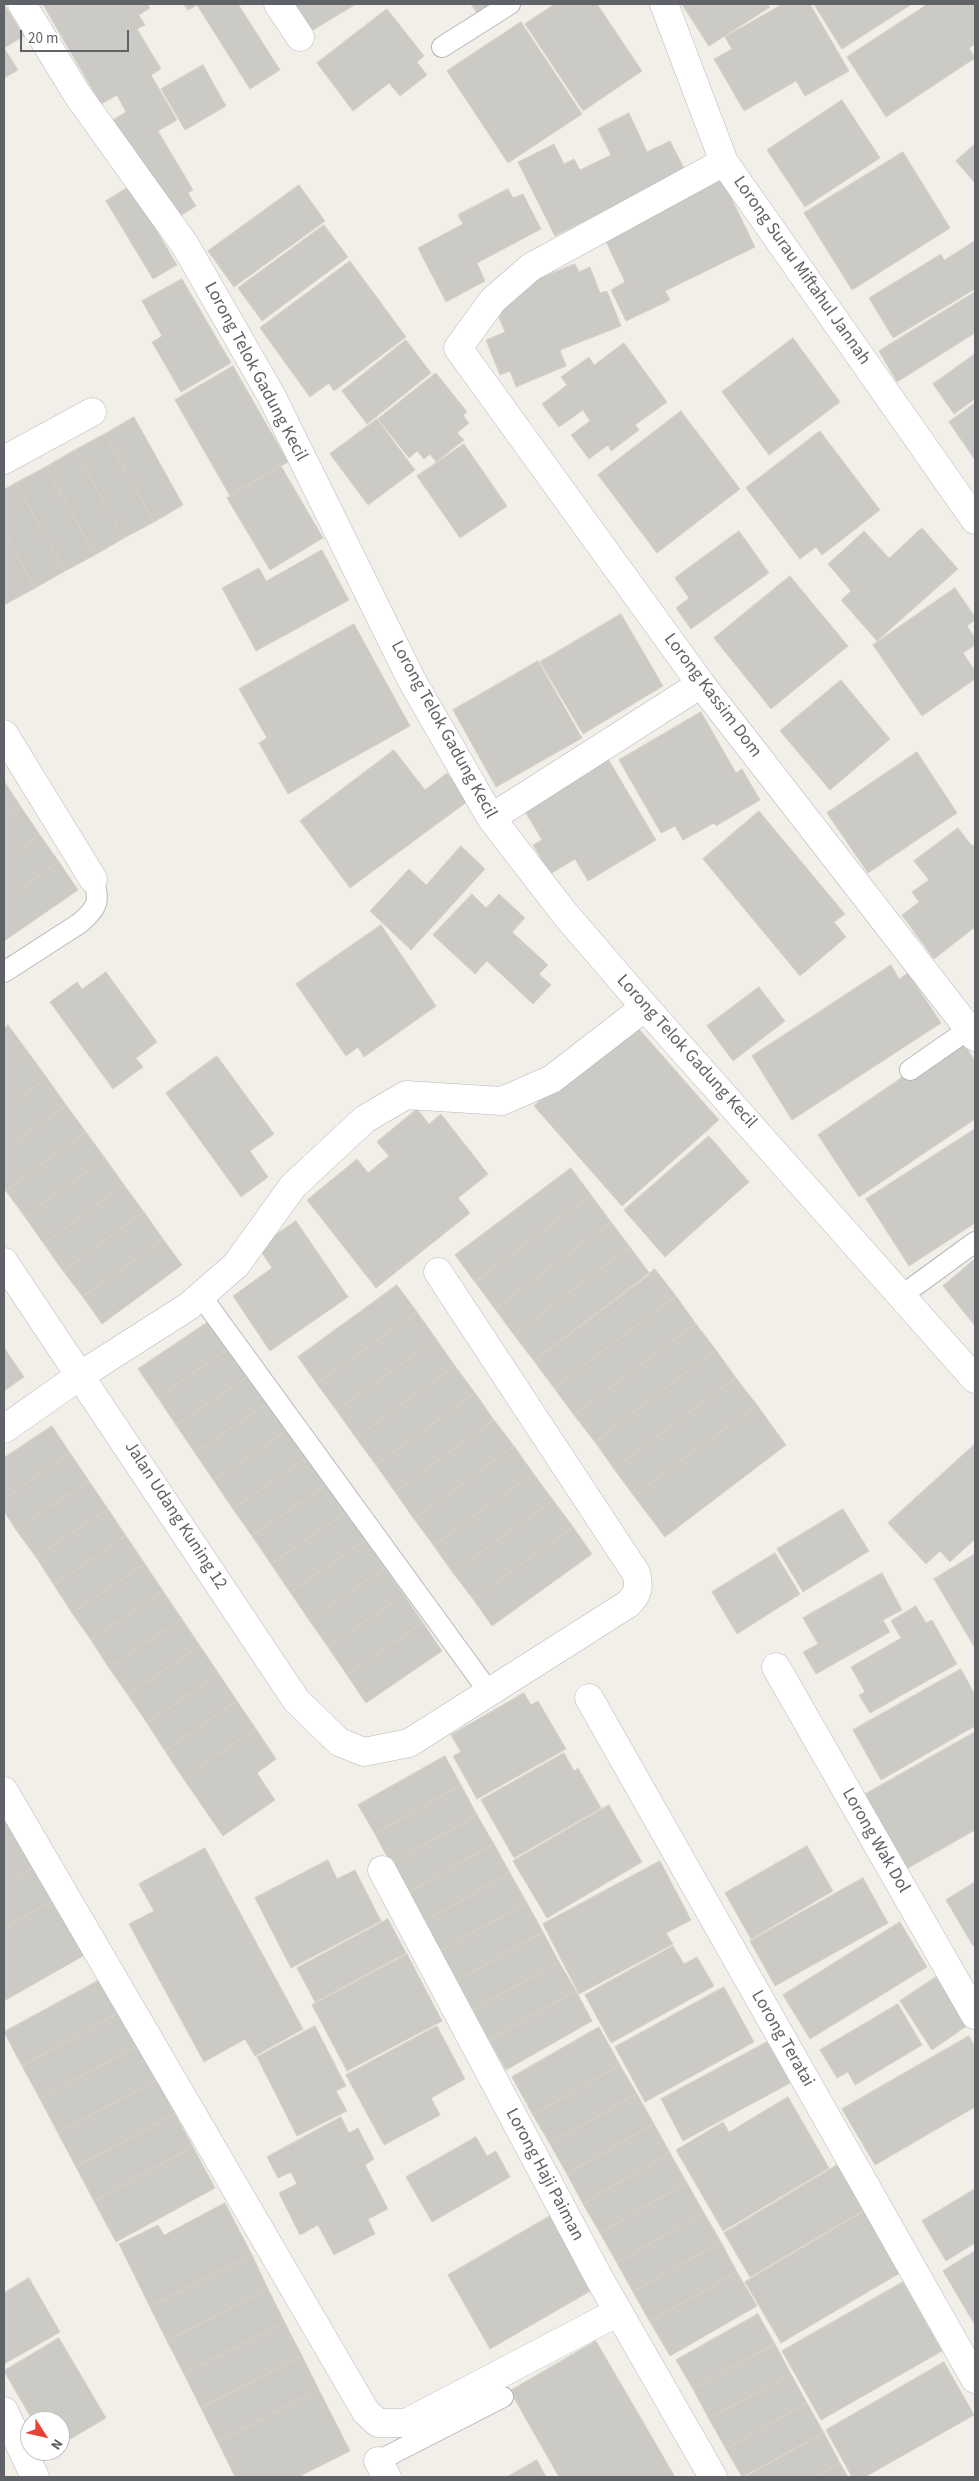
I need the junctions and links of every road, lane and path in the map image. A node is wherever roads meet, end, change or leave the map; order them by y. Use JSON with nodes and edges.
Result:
{"nodes":[{"id":1,"x":22,"y":4,"type":"edge"},
{"id":2,"x":278,"y":4,"type":"edge"},
{"id":3,"x":510,"y":4,"type":"edge"},
{"id":4,"x":664,"y":4,"type":"edge"},
{"id":5,"x":300,"y":37,"type":"dead end"},
{"id":6,"x":442,"y":46,"type":"dead end"},
{"id":7,"x":724,"y":162,"type":"junction"},
{"id":8,"x":92,"y":412,"type":"dead end"},
{"id":9,"x":4,"y":460,"type":"edge"},
{"id":10,"x":975,"y":520,"type":"edge"},
{"id":11,"x":701,"y":684,"type":"junction"},
{"id":12,"x":4,"y":734,"type":"edge"},
{"id":13,"x":491,"y":818,"type":"junction"},
{"id":14,"x":93,"y":879,"type":"joint"},
{"id":15,"x":4,"y":972,"type":"edge"},
{"id":16,"x":645,"y":1007,"type":"junction"},
{"id":17,"x":972,"y":1033,"type":"edge"},
{"id":18,"x":910,"y":1070,"type":"dead end"},
{"id":19,"x":975,"y":1242,"type":"edge"},
{"id":20,"x":4,"y":1262,"type":"edge"},
{"id":21,"x":438,"y":1272,"type":"dead end"},
{"id":22,"x":201,"y":1296,"type":"junction"},
{"id":23,"x":901,"y":1296,"type":"junction"},
{"id":24,"x":82,"y":1375,"type":"junction"},
{"id":25,"x":975,"y":1379,"type":"edge"},
{"id":26,"x":4,"y":1429,"type":"edge"},
{"id":27,"x":776,"y":1667,"type":"dead end"},
{"id":28,"x":489,"y":1692,"type":"junction"},
{"id":29,"x":589,"y":1698,"type":"dead end"},
{"id":30,"x":4,"y":1790,"type":"edge"},
{"id":31,"x":382,"y":1870,"type":"dead end"},
{"id":32,"x":975,"y":2015,"type":"edge"},
{"id":33,"x":618,"y":2312,"type":"junction"},
{"id":34,"x":975,"y":2379,"type":"edge"},
{"id":35,"x":503,"y":2397,"type":"dead end"},
{"id":36,"x":4,"y":2411,"type":"edge"},
{"id":37,"x":4,"y":2460,"type":"edge"},
{"id":38,"x":383,"y":2469,"type":"edge"},
{"id":39,"x":34,"y":2477,"type":"edge"},
{"id":40,"x":713,"y":2477,"type":"edge"}],
"edges":[{"from":1,"to":13,"type":"street","name":"Lorong Telok Gadung Kecil"},
{"from":2,"to":5,"type":"street"},
{"from":3,"to":6,"type":"lane"},
{"from":4,"to":7,"type":"street","name":"Lorong Surau Miftahul Jannah"},
{"from":7,"to":10,"type":"street","name":"Lorong Surau Miftahul Jannah"},
{"from":7,"to":11,"type":"street","name":"Lorong Kassim Dom"},
{"from":8,"to":9,"type":"street"},
{"from":11,"to":13,"type":"street"},
{"from":11,"to":17,"type":"street","name":"Lorong Kassim Dom"},
{"from":12,"to":14,"type":"street"},
{"from":13,"to":16,"type":"street","name":"Lorong Telok Gadung Kecil"},
{"from":14,"to":15,"type":"lane"},
{"from":16,"to":22,"type":"street"},
{"from":16,"to":23,"type":"street","name":"Lorong Telok Gadung Kecil"},
{"from":17,"to":18,"type":"lane"},
{"from":19,"to":23,"type":"lane"},
{"from":20,"to":24,"type":"street","name":"Jalan Udang Kuning 12"},
{"from":21,"to":28,"type":"street"},
{"from":22,"to":24,"type":"street"},
{"from":22,"to":28,"type":"lane"},
{"from":23,"to":25,"type":"street","name":"Lorong Telok Gadung Kecil"},
{"from":24,"to":26,"type":"street"},
{"from":24,"to":28,"type":"street","name":"Jalan Udang Kuning 12"},
{"from":27,"to":32,"type":"street","name":"Lorong Wak Dol"},
{"from":29,"to":34,"type":"street","name":"Lorong Teratai"},
{"from":30,"to":33,"type":"street"},
{"from":31,"to":33,"type":"street","name":"Lorong Haji Paiman"},
{"from":33,"to":40,"type":"street","name":"Lorong Haji Paiman"},
{"from":35,"to":38,"type":"lane"},
{"from":36,"to":39,"type":"street"},
{"from":37,"to":39,"type":"street"}]}
